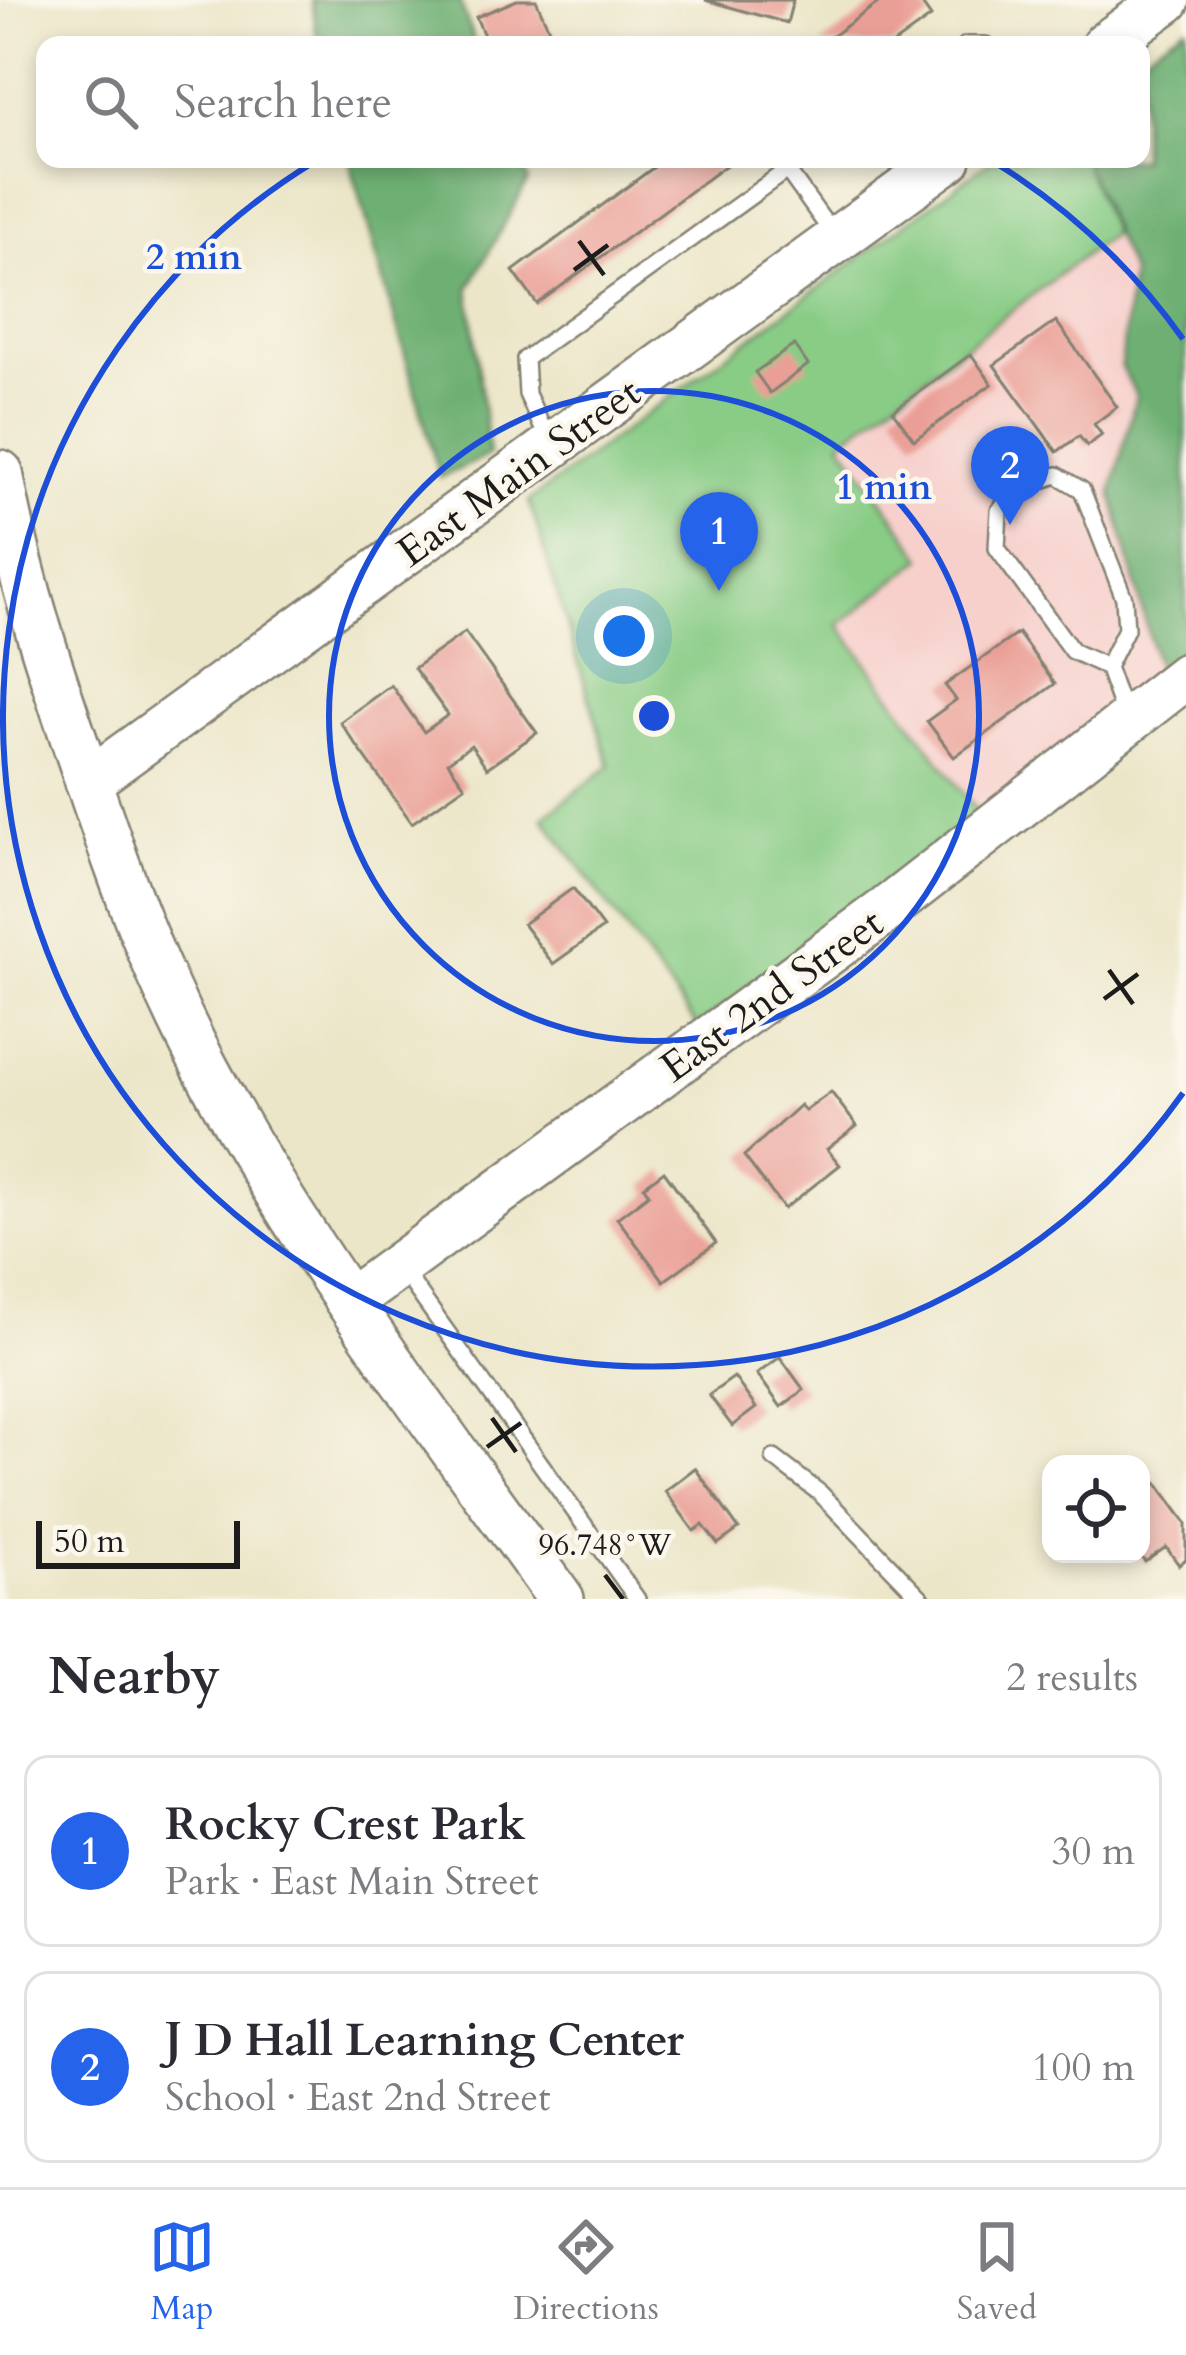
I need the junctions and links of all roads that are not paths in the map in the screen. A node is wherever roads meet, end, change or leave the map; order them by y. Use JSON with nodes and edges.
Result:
{"nodes":[{"id":1,"x":1167,"y":0,"type":"edge"},
{"id":2,"x":1117,"y":36,"type":"edge"},
{"id":3,"x":790,"y":168,"type":"edge"},
{"id":4,"x":935,"y":168,"type":"edge"},
{"id":5,"x":787,"y":170,"type":"junction"},
{"id":6,"x":836,"y":239,"type":"junction"},
{"id":7,"x":551,"y":447,"type":"junction"},
{"id":8,"x":0,"y":473,"type":"edge"},
{"id":9,"x":1107,"y":667,"type":"junction"},
{"id":10,"x":1186,"y":676,"type":"edge"},
{"id":11,"x":1127,"y":721,"type":"junction"},
{"id":12,"x":88,"y":782,"type":"junction"},
{"id":13,"x":400,"y":1265,"type":"junction"},
{"id":14,"x":349,"y":1302,"type":"junction"},
{"id":15,"x":774,"y":1458,"type":"dead end"},
{"id":16,"x":561,"y":1599,"type":"edge"},
{"id":17,"x":637,"y":1599,"type":"edge"},
{"id":18,"x":922,"y":1599,"type":"edge"}],
"edges":[{"from":1,"to":2,"type":"street"},
{"from":3,"to":5,"type":"lane"},
{"from":4,"to":6,"type":"street","name":"East Main Street"},
{"from":5,"to":6,"type":"lane"},
{"from":5,"to":7,"type":"lane"},
{"from":6,"to":7,"type":"street","name":"East Main Street"},
{"from":7,"to":12,"type":"street","name":"East Main Street"},
{"from":8,"to":12,"type":"street"},
{"from":9,"to":9,"type":"lane"},
{"from":9,"to":11,"type":"lane"},
{"from":10,"to":11,"type":"street","name":"East 2nd Street"},
{"from":11,"to":13,"type":"street","name":"East 2nd Street"},
{"from":12,"to":14,"type":"street"},
{"from":13,"to":14,"type":"street","name":"East 2nd Street"},
{"from":13,"to":17,"type":"lane"},
{"from":14,"to":16,"type":"street"},
{"from":15,"to":18,"type":"lane"}]}
